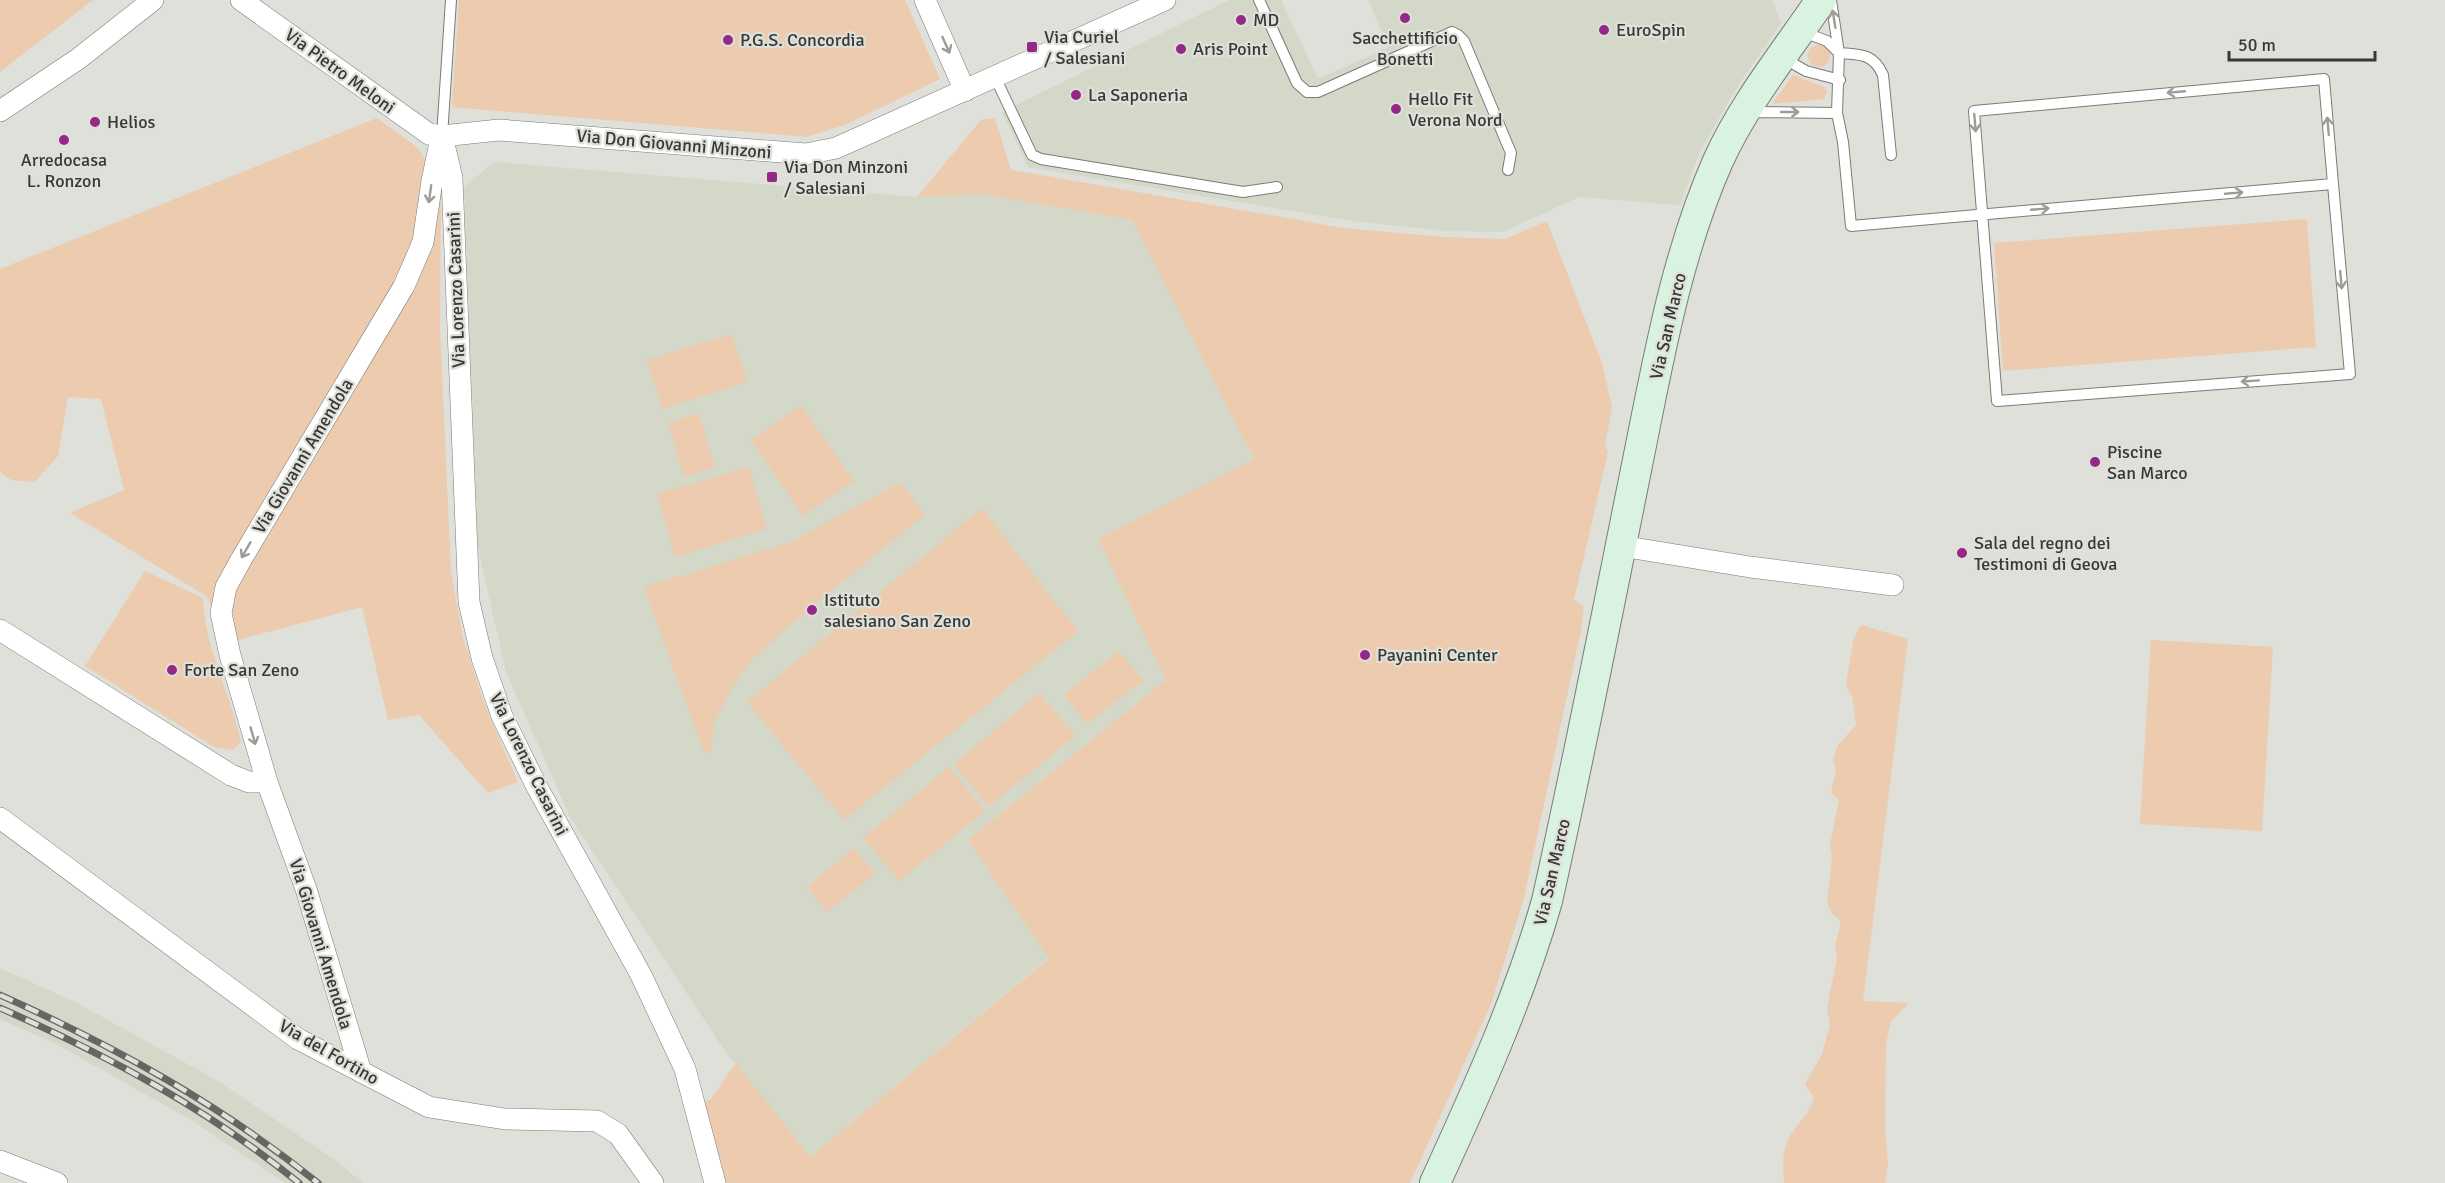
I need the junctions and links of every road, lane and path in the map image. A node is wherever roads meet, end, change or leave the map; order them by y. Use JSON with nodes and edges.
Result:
{"nodes":[{"id":1,"x":153,"y":0,"type":"edge"},
{"id":2,"x":241,"y":0,"type":"edge"},
{"id":3,"x":451,"y":0,"type":"edge"},
{"id":4,"x":925,"y":0,"type":"edge"},
{"id":5,"x":1165,"y":0,"type":"edge"},
{"id":6,"x":1259,"y":0,"type":"edge"},
{"id":7,"x":1821,"y":0,"type":"edge"},
{"id":8,"x":1831,"y":0,"type":"edge"},
{"id":9,"x":1793,"y":42,"type":"junction"},
{"id":10,"x":1839,"y":53,"type":"junction"},
{"id":11,"x":995,"y":77,"type":"junction"},
{"id":12,"x":1840,"y":80,"type":"junction"},
{"id":13,"x":965,"y":90,"type":"junction"},
{"id":14,"x":0,"y":111,"type":"edge"},
{"id":15,"x":1837,"y":113,"type":"junction"},
{"id":16,"x":1743,"y":116,"type":"junction"},
{"id":17,"x":442,"y":136,"type":"junction"},
{"id":18,"x":1891,"y":155,"type":"dead end"},
{"id":19,"x":1508,"y":170,"type":"dead end"},
{"id":20,"x":2333,"y":184,"type":"junction"},
{"id":21,"x":1277,"y":187,"type":"dead end"},
{"id":22,"x":1982,"y":215,"type":"junction"},
{"id":23,"x":1621,"y":546,"type":"junction"},
{"id":24,"x":1893,"y":585,"type":"dead end"},
{"id":25,"x":0,"y":630,"type":"edge"},
{"id":26,"x":267,"y":782,"type":"junction"},
{"id":27,"x":0,"y":818,"type":"edge"},
{"id":28,"x":361,"y":1072,"type":"junction"},
{"id":29,"x":0,"y":1161,"type":"edge"},
{"id":30,"x":57,"y":1183,"type":"edge"},
{"id":31,"x":653,"y":1183,"type":"edge"},
{"id":32,"x":715,"y":1183,"type":"edge"},
{"id":33,"x":1435,"y":1183,"type":"edge"}],
"edges":[{"from":1,"to":14,"type":"street"},
{"from":2,"to":17,"type":"street","name":"Via Pietro Meloni"},
{"from":3,"to":17,"type":"lane"},
{"from":4,"to":13,"type":"street","one_way":true},
{"from":5,"to":11,"type":"street","name":"Via Don Giovanni Minzoni"},
{"from":6,"to":19,"type":"lane"},
{"from":7,"to":9,"type":"main road","name":"Via San Marco"},
{"from":10,"to":8,"type":"lane","one_way":true},
{"from":9,"to":10,"type":"lane"},
{"from":9,"to":12,"type":"lane"},
{"from":9,"to":16,"type":"main road","name":"Via San Marco"},
{"from":10,"to":12,"type":"lane"},
{"from":10,"to":18,"type":"lane"},
{"from":11,"to":13,"type":"street","name":"Via Don Giovanni Minzoni"},
{"from":11,"to":21,"type":"lane"},
{"from":12,"to":15,"type":"lane"},
{"from":13,"to":17,"type":"street","name":"Via Don Giovanni Minzoni"},
{"from":16,"to":15,"type":"lane","one_way":true},
{"from":15,"to":22,"type":"lane"},
{"from":16,"to":23,"type":"main road","name":"Via San Marco"},
{"from":17,"to":26,"type":"street","name":"Via Giovanni Amendola","one_way":true},
{"from":17,"to":32,"type":"street","name":"Via Lorenzo Casarini"},
{"from":22,"to":20,"type":"lane","one_way":true},
{"from":20,"to":22,"type":"lane","one_way":true},
{"from":20,"to":22,"type":"lane","one_way":true},
{"from":23,"to":24,"type":"street"},
{"from":23,"to":33,"type":"main road","name":"Via San Marco"},
{"from":25,"to":26,"type":"street"},
{"from":26,"to":28,"type":"street","name":"Via Giovanni Amendola"},
{"from":27,"to":28,"type":"street","name":"Via del Fortino"},
{"from":28,"to":31,"type":"street","name":"Via del Fortino"},
{"from":29,"to":30,"type":"street"}]}
